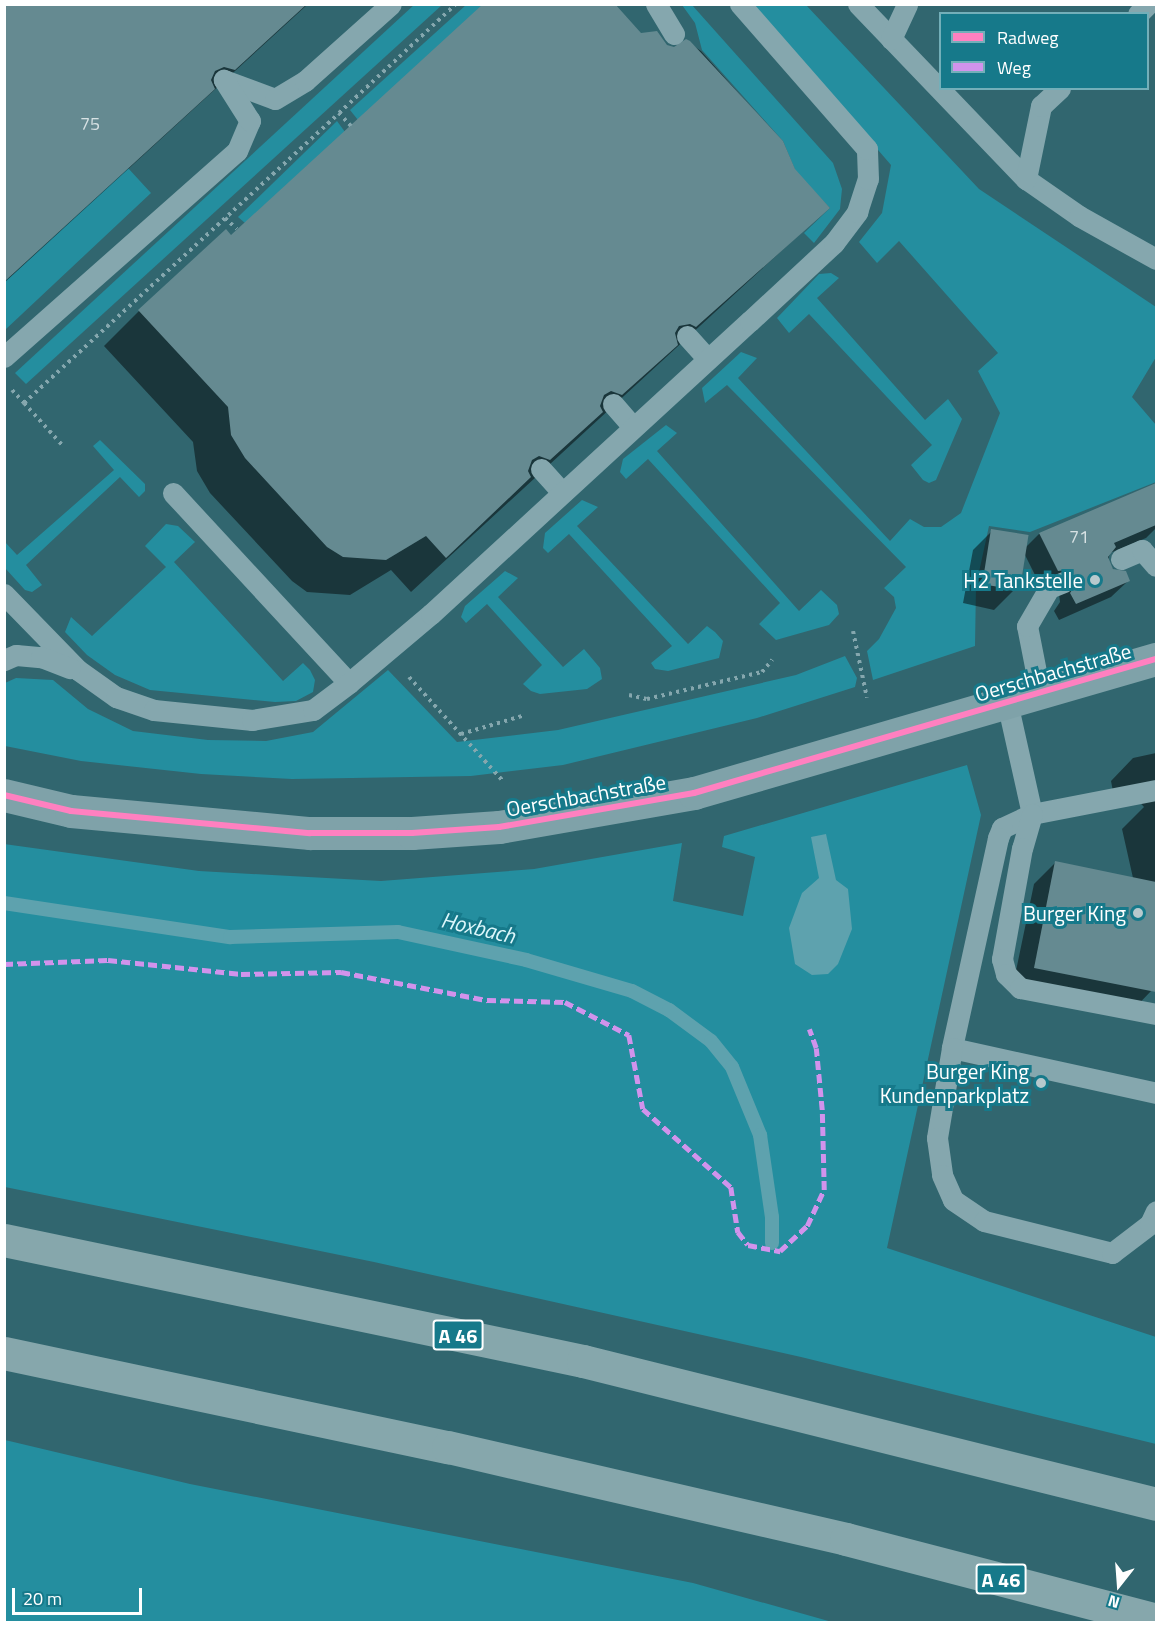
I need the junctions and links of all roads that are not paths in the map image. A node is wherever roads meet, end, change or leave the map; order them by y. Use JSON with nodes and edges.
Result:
{"nodes":[{"id":1,"x":391,"y":4,"type":"edge"},
{"id":2,"x":656,"y":4,"type":"edge"},
{"id":3,"x":740,"y":4,"type":"edge"},
{"id":4,"x":858,"y":4,"type":"edge"},
{"id":5,"x":907,"y":4,"type":"edge"},
{"id":6,"x":674,"y":34,"type":"dead end"},
{"id":7,"x":891,"y":39,"type":"junction"},
{"id":8,"x":939,"y":89,"type":"edge"},
{"id":9,"x":940,"y":90,"type":"edge"},
{"id":10,"x":1058,"y":90,"type":"edge"},
{"id":11,"x":1026,"y":179,"type":"junction"},
{"id":12,"x":1156,"y":259,"type":"edge"},
{"id":13,"x":687,"y":336,"type":"dead end"},
{"id":14,"x":4,"y":357,"type":"edge"},
{"id":15,"x":708,"y":359,"type":"junction"},
{"id":16,"x":613,"y":404,"type":"dead end"},
{"id":17,"x":633,"y":427,"type":"junction"},
{"id":18,"x":541,"y":469,"type":"dead end"},
{"id":19,"x":562,"y":492,"type":"junction"},
{"id":20,"x":172,"y":493,"type":"dead end"},
{"id":21,"x":1120,"y":559,"type":"dead end"},
{"id":22,"x":1156,"y":566,"type":"edge"},
{"id":23,"x":1064,"y":582,"type":"dead end"},
{"id":24,"x":4,"y":594,"type":"edge"},
{"id":25,"x":1156,"y":659,"type":"edge"},
{"id":26,"x":4,"y":660,"type":"edge"},
{"id":27,"x":78,"y":670,"type":"junction"},
{"id":28,"x":349,"y":683,"type":"junction"},
{"id":29,"x":1040,"y":692,"type":"junction"},
{"id":30,"x":1007,"y":702,"type":"junction"},
{"id":31,"x":1156,"y":790,"type":"edge"},
{"id":32,"x":4,"y":795,"type":"edge"},
{"id":33,"x":1032,"y":814,"type":"junction"},
{"id":34,"x":1156,"y":1014,"type":"edge"},
{"id":35,"x":952,"y":1048,"type":"junction"},
{"id":36,"x":1156,"y":1093,"type":"edge"},
{"id":37,"x":1156,"y":1211,"type":"edge"},
{"id":38,"x":4,"y":1240,"type":"edge"},
{"id":39,"x":4,"y":1353,"type":"edge"},
{"id":40,"x":1156,"y":1504,"type":"edge"},
{"id":41,"x":1156,"y":1620,"type":"edge"}],
"edges":[{"from":1,"to":14,"type":"lane"},
{"from":2,"to":6,"type":"lane"},
{"from":3,"to":15,"type":"lane"},
{"from":4,"to":7,"type":"lane"},
{"from":5,"to":7,"type":"lane"},
{"from":7,"to":8,"type":"lane"},
{"from":9,"to":11,"type":"lane"},
{"from":10,"to":11,"type":"lane"},
{"from":11,"to":12,"type":"lane"},
{"from":13,"to":15,"type":"lane"},
{"from":15,"to":17,"type":"lane"},
{"from":16,"to":17,"type":"lane"},
{"from":17,"to":19,"type":"lane"},
{"from":18,"to":19,"type":"lane"},
{"from":19,"to":28,"type":"lane"},
{"from":20,"to":28,"type":"lane"},
{"from":21,"to":22,"type":"lane"},
{"from":23,"to":29,"type":"lane"},
{"from":24,"to":27,"type":"lane"},
{"from":25,"to":29,"type":"main road","name":"Oerschbachstraße"},
{"from":26,"to":27,"type":"lane"},
{"from":27,"to":28,"type":"lane"},
{"from":29,"to":30,"type":"main road","name":"Oerschbachstraße"},
{"from":30,"to":32,"type":"main road","name":"Oerschbachstraße"},
{"from":30,"to":33,"type":"lane"},
{"from":31,"to":33,"type":"lane"},
{"from":33,"to":34,"type":"lane"},
{"from":33,"to":35,"type":"lane"},
{"from":35,"to":36,"type":"lane"},
{"from":35,"to":37,"type":"lane"},
{"from":38,"to":40,"type":"highway","number":"A 46"},
{"from":39,"to":41,"type":"highway","number":"A 46"}]}
